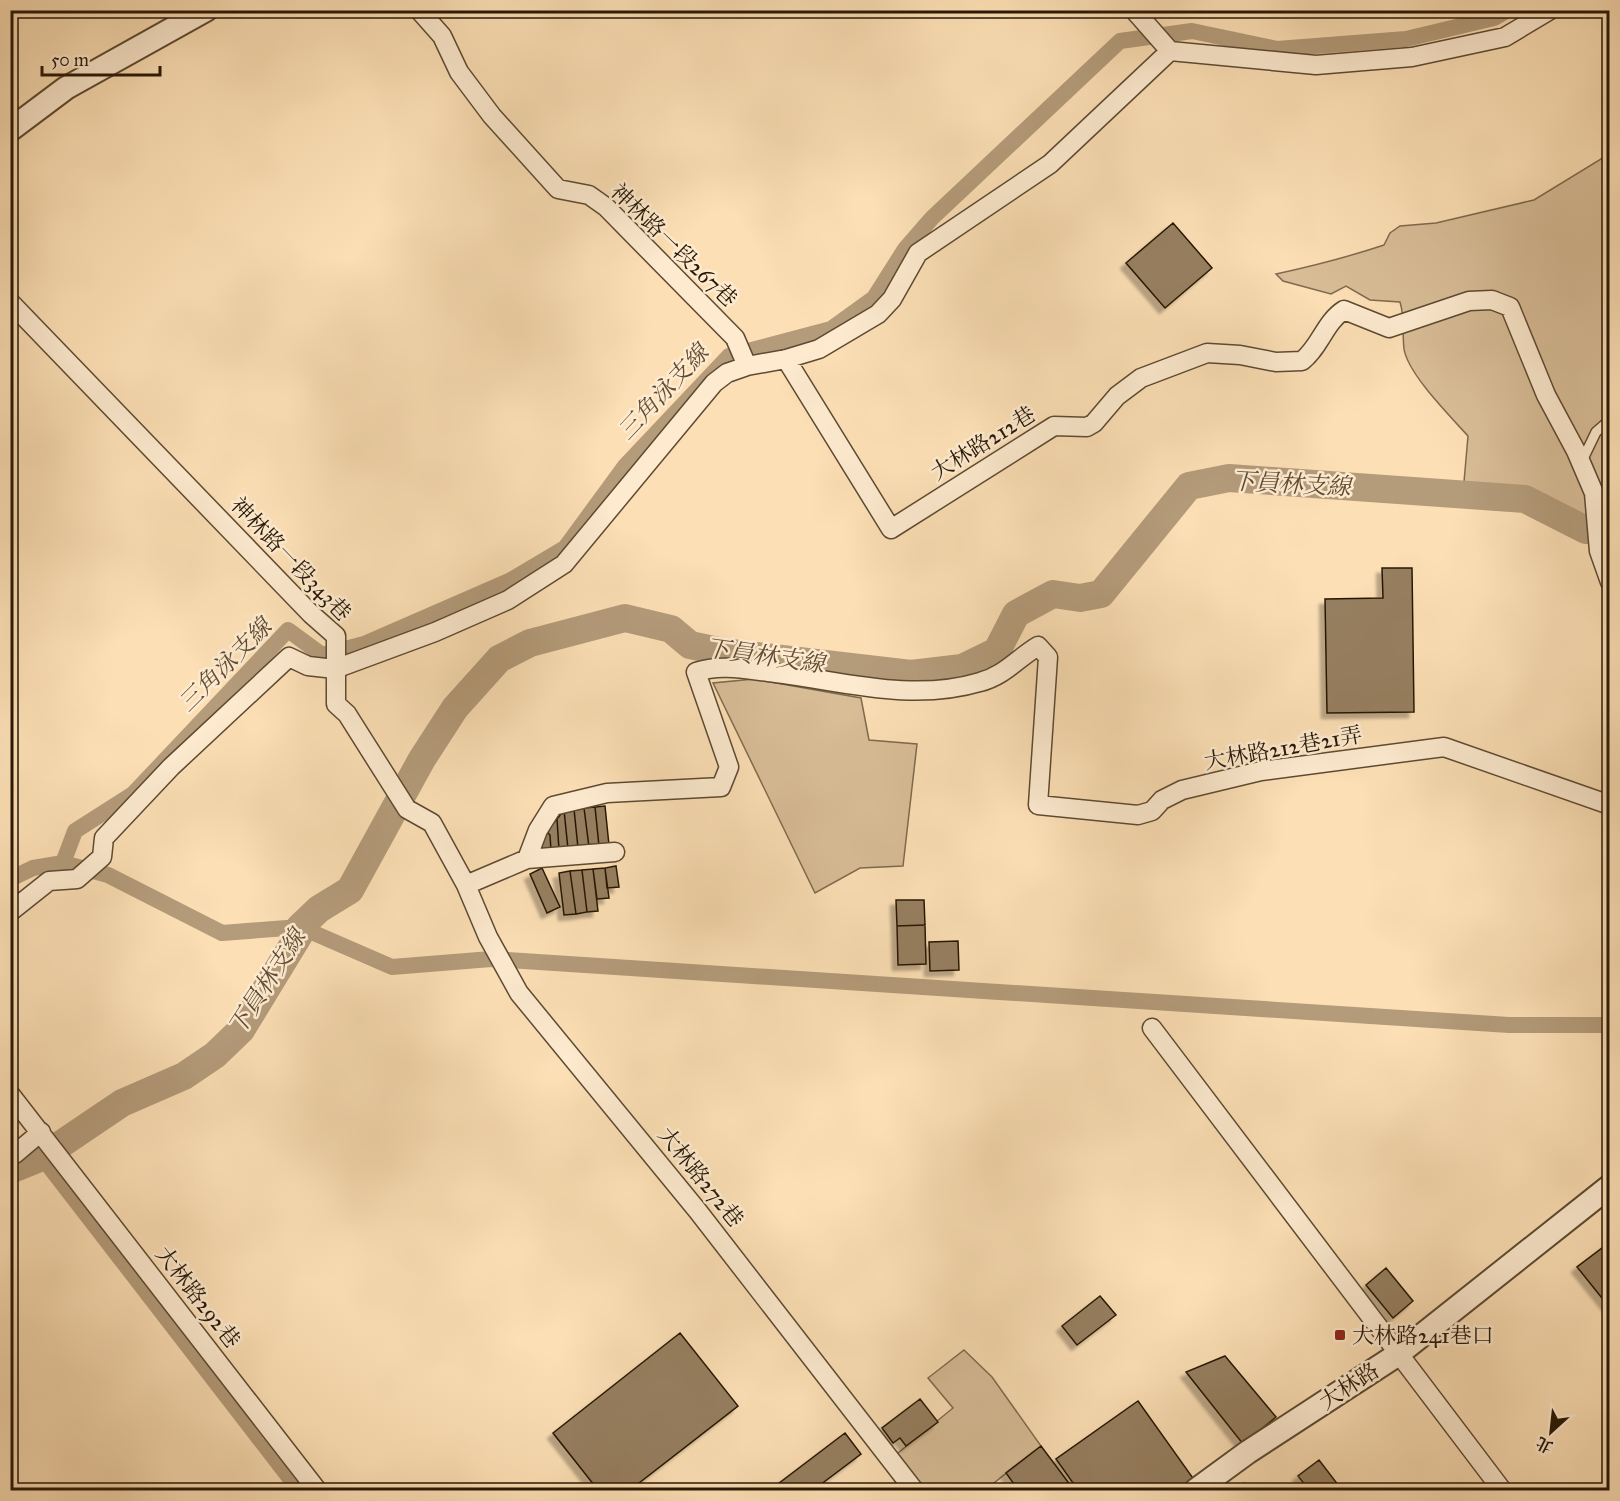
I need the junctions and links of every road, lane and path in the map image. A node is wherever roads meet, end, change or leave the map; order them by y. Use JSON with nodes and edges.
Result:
{"nodes":[{"id":1,"x":206,"y":10,"type":"edge"},
{"id":2,"x":419,"y":10,"type":"edge"},
{"id":3,"x":1134,"y":10,"type":"edge"},
{"id":4,"x":1550,"y":10,"type":"edge"},
{"id":5,"x":1170,"y":51,"type":"junction"},
{"id":6,"x":10,"y":130,"type":"edge"},
{"id":7,"x":10,"y":302,"type":"edge"},
{"id":8,"x":786,"y":359,"type":"junction"},
{"id":9,"x":747,"y":366,"type":"junction"},
{"id":10,"x":1610,"y":420,"type":"edge"},
{"id":11,"x":1581,"y":463,"type":"junction"},
{"id":12,"x":1604,"y":550,"type":"edge"},
{"id":13,"x":1610,"y":582,"type":"edge"},
{"id":14,"x":335,"y":669,"type":"junction"},
{"id":15,"x":1610,"y":805,"type":"edge"},
{"id":16,"x":615,"y":852,"type":"dead end"},
{"id":17,"x":527,"y":860,"type":"junction"},
{"id":18,"x":465,"y":885,"type":"junction"},
{"id":19,"x":10,"y":912,"type":"edge"},
{"id":20,"x":1152,"y":1028,"type":"dead end"},
{"id":21,"x":10,"y":1094,"type":"edge"},
{"id":22,"x":41,"y":1132,"type":"junction"},
{"id":23,"x":10,"y":1154,"type":"edge"},
{"id":24,"x":1610,"y":1186,"type":"edge"},
{"id":25,"x":1397,"y":1354,"type":"junction"},
{"id":26,"x":317,"y":1491,"type":"edge"},
{"id":27,"x":914,"y":1491,"type":"edge"},
{"id":28,"x":1196,"y":1491,"type":"edge"},
{"id":29,"x":1502,"y":1491,"type":"edge"}],
"edges":[{"from":1,"to":6,"type":"street"},
{"from":2,"to":9,"type":"street","name":"神林路一段267巷"},
{"from":3,"to":5,"type":"street"},
{"from":4,"to":5,"type":"street"},
{"from":5,"to":8,"type":"street"},
{"from":7,"to":14,"type":"street","name":"神林路一段343巷"},
{"from":8,"to":9,"type":"street"},
{"from":8,"to":11,"type":"street","name":"大林路212巷"},
{"from":9,"to":14,"type":"street"},
{"from":10,"to":11,"type":"lane"},
{"from":11,"to":12,"type":"street","name":"大林路212巷"},
{"from":12,"to":13,"type":"street","name":"大林路212巷"},
{"from":14,"to":18,"type":"street","name":"神林路一段343巷"},
{"from":14,"to":19,"type":"street"},
{"from":15,"to":17,"type":"street","name":"大林路212巷21弄"},
{"from":16,"to":17,"type":"street"},
{"from":17,"to":18,"type":"street"},
{"from":18,"to":27,"type":"street","name":"大林路272巷"},
{"from":20,"to":25,"type":"street"},
{"from":21,"to":22,"type":"street","name":"大林路292巷"},
{"from":22,"to":23,"type":"street"},
{"from":22,"to":26,"type":"street","name":"大林路292巷"},
{"from":24,"to":25,"type":"street","name":"大林路"},
{"from":25,"to":28,"type":"street","name":"大林路"},
{"from":25,"to":29,"type":"street"}]}
